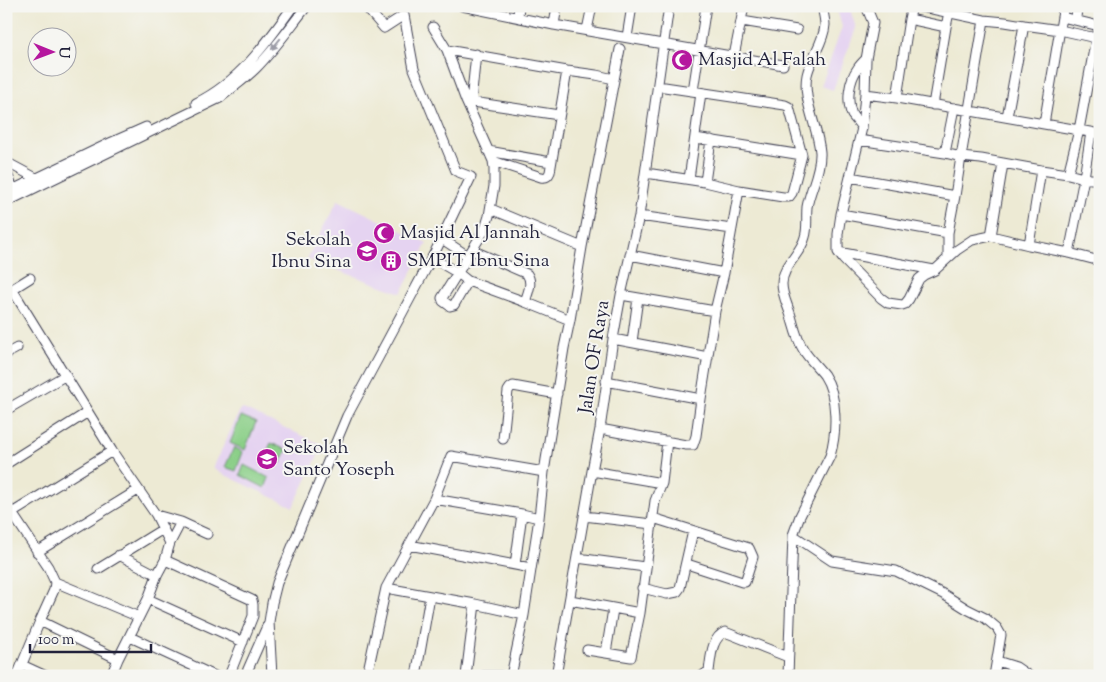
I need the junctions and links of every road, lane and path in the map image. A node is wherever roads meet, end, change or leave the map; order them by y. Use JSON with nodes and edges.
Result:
{"nodes":[{"id":1,"x":293,"y":6,"type":"edge"},
{"id":2,"x":306,"y":6,"type":"edge"},
{"id":3,"x":365,"y":6,"type":"edge"},
{"id":4,"x":462,"y":6,"type":"edge"},
{"id":5,"x":519,"y":6,"type":"edge"},
{"id":6,"x":557,"y":6,"type":"edge"},
{"id":7,"x":592,"y":6,"type":"edge"},
{"id":8,"x":632,"y":6,"type":"edge"},
{"id":9,"x":669,"y":6,"type":"edge"},
{"id":10,"x":706,"y":6,"type":"edge"},
{"id":11,"x":744,"y":6,"type":"edge"},
{"id":12,"x":822,"y":6,"type":"edge"},
{"id":13,"x":866,"y":6,"type":"edge"},
{"id":14,"x":875,"y":6,"type":"edge"},
{"id":15,"x":913,"y":6,"type":"edge"},
{"id":16,"x":1064,"y":6,"type":"edge"},
{"id":17,"x":1077,"y":6,"type":"edge"},
{"id":18,"x":932,"y":7,"type":"edge"},
{"id":19,"x":949,"y":12,"type":"junction"},
{"id":20,"x":518,"y":16,"type":"junction"},
{"id":21,"x":1062,"y":17,"type":"junction"},
{"id":22,"x":909,"y":19,"type":"junction"},
{"id":23,"x":1076,"y":19,"type":"junction"},
{"id":24,"x":984,"y":20,"type":"junction"},
{"id":25,"x":742,"y":21,"type":"junction"},
{"id":26,"x":873,"y":22,"type":"junction"},
{"id":27,"x":554,"y":25,"type":"junction"},
{"id":28,"x":1024,"y":25,"type":"junction"},
{"id":29,"x":1099,"y":26,"type":"edge"},
{"id":30,"x":433,"y":27,"type":"dead end"},
{"id":31,"x":946,"y":27,"type":"junction"},
{"id":32,"x":587,"y":30,"type":"junction"},
{"id":33,"x":797,"y":30,"type":"dead end"},
{"id":34,"x":1060,"y":30,"type":"junction"},
{"id":35,"x":627,"y":37,"type":"junction"},
{"id":36,"x":1096,"y":38,"type":"junction"},
{"id":37,"x":664,"y":44,"type":"junction"},
{"id":38,"x":620,"y":48,"type":"dead end"},
{"id":39,"x":446,"y":50,"type":"junction"},
{"id":40,"x":699,"y":50,"type":"junction"},
{"id":41,"x":476,"y":54,"type":"junction"},
{"id":42,"x":734,"y":56,"type":"junction"},
{"id":43,"x":866,"y":59,"type":"junction"},
{"id":44,"x":783,"y":65,"type":"dead end"},
{"id":45,"x":567,"y":71,"type":"junction"},
{"id":46,"x":614,"y":79,"type":"junction"},
{"id":47,"x":658,"y":86,"type":"junction"},
{"id":48,"x":697,"y":92,"type":"junction"},
{"id":49,"x":865,"y":94,"type":"junction"},
{"id":50,"x":897,"y":98,"type":"junction"},
{"id":51,"x":468,"y":101,"type":"junction"},
{"id":52,"x":933,"y":104,"type":"junction"},
{"id":53,"x":954,"y":108,"type":"junction"},
{"id":54,"x":969,"y":111,"type":"junction"},
{"id":55,"x":559,"y":115,"type":"junction"},
{"id":56,"x":1007,"y":117,"type":"junction"},
{"id":57,"x":1044,"y":124,"type":"junction"},
{"id":58,"x":862,"y":128,"type":"junction"},
{"id":59,"x":1079,"y":130,"type":"junction"},
{"id":60,"x":1096,"y":133,"type":"edge"},
{"id":61,"x":695,"y":138,"type":"junction"},
{"id":62,"x":711,"y":140,"type":"junction"},
{"id":63,"x":859,"y":140,"type":"junction"},
{"id":64,"x":488,"y":151,"type":"junction"},
{"id":65,"x":946,"y":153,"type":"junction"},
{"id":66,"x":802,"y":155,"type":"junction"},
{"id":67,"x":961,"y":157,"type":"junction"},
{"id":68,"x":493,"y":161,"type":"junction"},
{"id":69,"x":6,"y":162,"type":"edge"},
{"id":70,"x":551,"y":162,"type":"junction"},
{"id":71,"x":1003,"y":164,"type":"junction"},
{"id":72,"x":1041,"y":170,"type":"junction"},
{"id":73,"x":6,"y":171,"type":"edge"},
{"id":74,"x":646,"y":173,"type":"junction"},
{"id":75,"x":1068,"y":174,"type":"junction"},
{"id":76,"x":850,"y":177,"type":"junction"},
{"id":77,"x":36,"y":178,"type":"junction"},
{"id":78,"x":1084,"y":178,"type":"junction"},
{"id":79,"x":689,"y":179,"type":"junction"},
{"id":80,"x":1100,"y":180,"type":"edge"},
{"id":81,"x":705,"y":182,"type":"junction"},
{"id":82,"x":739,"y":190,"type":"junction"},
{"id":83,"x":12,"y":193,"type":"edge"},
{"id":84,"x":956,"y":196,"type":"junction"},
{"id":85,"x":6,"y":202,"type":"edge"},
{"id":86,"x":491,"y":209,"type":"junction"},
{"id":87,"x":841,"y":214,"type":"junction"},
{"id":88,"x":639,"y":216,"type":"junction"},
{"id":89,"x":732,"y":229,"type":"junction"},
{"id":90,"x":948,"y":233,"type":"junction"},
{"id":91,"x":992,"y":236,"type":"junction"},
{"id":92,"x":442,"y":239,"type":"junction"},
{"id":93,"x":1029,"y":245,"type":"junction"},
{"id":94,"x":582,"y":247,"type":"junction"},
{"id":95,"x":838,"y":252,"type":"junction"},
{"id":96,"x":470,"y":253,"type":"junction"},
{"id":97,"x":1068,"y":254,"type":"junction"},
{"id":98,"x":630,"y":255,"type":"junction"},
{"id":99,"x":432,"y":258,"type":"junction"},
{"id":100,"x":948,"y":258,"type":"junction"},
{"id":101,"x":1100,"y":261,"type":"edge"},
{"id":102,"x":935,"y":270,"type":"junction"},
{"id":103,"x":458,"y":273,"type":"junction"},
{"id":104,"x":724,"y":273,"type":"junction"},
{"id":105,"x":30,"y":278,"type":"dead end"},
{"id":106,"x":468,"y":281,"type":"junction"},
{"id":107,"x":9,"y":291,"type":"edge"},
{"id":108,"x":621,"y":295,"type":"junction"},
{"id":109,"x":638,"y":298,"type":"junction"},
{"id":110,"x":525,"y":302,"type":"junction"},
{"id":111,"x":716,"y":311,"type":"junction"},
{"id":112,"x":570,"y":320,"type":"junction"},
{"id":113,"x":612,"y":339,"type":"junction"},
{"id":114,"x":632,"y":342,"type":"junction"},
{"id":115,"x":16,"y":348,"type":"dead end"},
{"id":116,"x":6,"y":354,"type":"edge"},
{"id":117,"x":708,"y":357,"type":"junction"},
{"id":118,"x":66,"y":375,"type":"junction"},
{"id":119,"x":606,"y":382,"type":"junction"},
{"id":120,"x":557,"y":394,"type":"junction"},
{"id":121,"x":700,"y":399,"type":"junction"},
{"id":122,"x":6,"y":410,"type":"edge"},
{"id":123,"x":88,"y":412,"type":"junction"},
{"id":124,"x":600,"y":430,"type":"junction"},
{"id":125,"x":503,"y":439,"type":"dead end"},
{"id":126,"x":667,"y":441,"type":"junction"},
{"id":127,"x":112,"y":451,"type":"junction"},
{"id":128,"x":6,"y":464,"type":"edge"},
{"id":129,"x":592,"y":471,"type":"junction"},
{"id":130,"x":544,"y":472,"type":"junction"},
{"id":131,"x":662,"y":483,"type":"junction"},
{"id":132,"x":138,"y":490,"type":"junction"},
{"id":133,"x":434,"y":499,"type":"junction"},
{"id":134,"x":6,"y":504,"type":"edge"},
{"id":135,"x":12,"y":513,"type":"junction"},
{"id":136,"x":522,"y":514,"type":"junction"},
{"id":137,"x":156,"y":515,"type":"junction"},
{"id":138,"x":584,"y":516,"type":"junction"},
{"id":139,"x":539,"y":518,"type":"junction"},
{"id":140,"x":653,"y":521,"type":"junction"},
{"id":141,"x":181,"y":522,"type":"junction"},
{"id":142,"x":163,"y":529,"type":"junction"},
{"id":143,"x":693,"y":531,"type":"junction"},
{"id":144,"x":206,"y":534,"type":"dead end"},
{"id":145,"x":793,"y":534,"type":"junction"},
{"id":146,"x":170,"y":543,"type":"junction"},
{"id":147,"x":409,"y":545,"type":"junction"},
{"id":148,"x":37,"y":552,"type":"junction"},
{"id":149,"x":119,"y":555,"type":"junction"},
{"id":150,"x":577,"y":558,"type":"junction"},
{"id":151,"x":165,"y":560,"type":"junction"},
{"id":152,"x":687,"y":564,"type":"junction"},
{"id":153,"x":515,"y":565,"type":"junction"},
{"id":154,"x":646,"y":567,"type":"junction"},
{"id":155,"x":531,"y":568,"type":"junction"},
{"id":156,"x":98,"y":569,"type":"dead end"},
{"id":157,"x":157,"y":575,"type":"junction"},
{"id":158,"x":55,"y":582,"type":"junction"},
{"id":159,"x":386,"y":588,"type":"junction"},
{"id":160,"x":642,"y":588,"type":"junction"},
{"id":161,"x":430,"y":596,"type":"junction"},
{"id":162,"x":148,"y":599,"type":"junction"},
{"id":163,"x":570,"y":600,"type":"junction"},
{"id":164,"x":475,"y":604,"type":"junction"},
{"id":165,"x":613,"y":609,"type":"junction"},
{"id":166,"x":640,"y":613,"type":"junction"},
{"id":167,"x":524,"y":614,"type":"junction"},
{"id":168,"x":139,"y":617,"type":"junction"},
{"id":169,"x":40,"y":621,"type":"junction"},
{"id":170,"x":269,"y":622,"type":"junction"},
{"id":171,"x":130,"y":637,"type":"junction"},
{"id":172,"x":243,"y":642,"type":"junction"},
{"id":173,"x":587,"y":650,"type":"dead end"},
{"id":174,"x":606,"y":654,"type":"junction"},
{"id":175,"x":788,"y":657,"type":"junction"},
{"id":176,"x":118,"y":659,"type":"junction"},
{"id":177,"x":997,"y":660,"type":"junction"},
{"id":178,"x":22,"y":665,"type":"junction"},
{"id":179,"x":17,"y":676,"type":"edge"},
{"id":180,"x":46,"y":676,"type":"edge"},
{"id":181,"x":111,"y":676,"type":"edge"},
{"id":182,"x":215,"y":676,"type":"edge"},
{"id":183,"x":229,"y":676,"type":"edge"},
{"id":184,"x":245,"y":676,"type":"edge"},
{"id":185,"x":272,"y":676,"type":"edge"},
{"id":186,"x":370,"y":676,"type":"edge"},
{"id":187,"x":416,"y":676,"type":"edge"},
{"id":188,"x":466,"y":676,"type":"edge"},
{"id":189,"x":483,"y":676,"type":"edge"},
{"id":190,"x":501,"y":676,"type":"edge"},
{"id":191,"x":511,"y":676,"type":"edge"},
{"id":192,"x":556,"y":676,"type":"edge"},
{"id":193,"x":702,"y":676,"type":"edge"},
{"id":194,"x":788,"y":676,"type":"edge"},
{"id":195,"x":994,"y":676,"type":"edge"},
{"id":196,"x":1029,"y":676,"type":"edge"}],
"edges":[{"from":1,"to":77,"type":"street"},
{"from":2,"to":83,"type":"street","one_way":true},
{"from":3,"to":92,"type":"street"},
{"from":4,"to":20,"type":"street"},
{"from":5,"to":20,"type":"street"},
{"from":6,"to":27,"type":"street"},
{"from":7,"to":32,"type":"street"},
{"from":8,"to":35,"type":"street"},
{"from":9,"to":37,"type":"street","name":"Jalan OF Raya"},
{"from":10,"to":40,"type":"street"},
{"from":11,"to":25,"type":"street"},
{"from":12,"to":145,"type":"street"},
{"from":13,"to":26,"type":"street"},
{"from":14,"to":26,"type":"street"},
{"from":15,"to":18,"type":"street"},
{"from":15,"to":22,"type":"street"},
{"from":16,"to":21,"type":"street"},
{"from":17,"to":23,"type":"street"},
{"from":18,"to":19,"type":"street"},
{"from":19,"to":24,"type":"street"},
{"from":19,"to":31,"type":"street"},
{"from":20,"to":27,"type":"street"},
{"from":21,"to":23,"type":"street"},
{"from":21,"to":34,"type":"street"},
{"from":22,"to":31,"type":"street"},
{"from":22,"to":50,"type":"street"},
{"from":23,"to":29,"type":"street"},
{"from":24,"to":28,"type":"street"},
{"from":24,"to":54,"type":"street"},
{"from":25,"to":33,"type":"street"},
{"from":25,"to":42,"type":"street"},
{"from":26,"to":43,"type":"street"},
{"from":27,"to":32,"type":"street"},
{"from":28,"to":34,"type":"street"},
{"from":28,"to":56,"type":"street"},
{"from":29,"to":36,"type":"street"},
{"from":30,"to":39,"type":"street"},
{"from":31,"to":52,"type":"street"},
{"from":32,"to":35,"type":"street"},
{"from":34,"to":36,"type":"street"},
{"from":34,"to":57,"type":"street"},
{"from":35,"to":37,"type":"street"},
{"from":36,"to":59,"type":"street"},
{"from":37,"to":40,"type":"street"},
{"from":37,"to":47,"type":"street","name":"Jalan OF Raya"},
{"from":38,"to":46,"type":"street"},
{"from":39,"to":41,"type":"street"},
{"from":39,"to":51,"type":"street"},
{"from":40,"to":42,"type":"street"},
{"from":40,"to":48,"type":"street"},
{"from":41,"to":45,"type":"street"},
{"from":41,"to":51,"type":"street"},
{"from":42,"to":44,"type":"street"},
{"from":43,"to":49,"type":"street"},
{"from":43,"to":58,"type":"street"},
{"from":45,"to":46,"type":"street"},
{"from":45,"to":55,"type":"street"},
{"from":46,"to":94,"type":"street"},
{"from":47,"to":48,"type":"street"},
{"from":47,"to":74,"type":"street","name":"Jalan OF Raya"},
{"from":48,"to":61,"type":"street"},
{"from":48,"to":66,"type":"street"},
{"from":49,"to":50,"type":"street"},
{"from":49,"to":58,"type":"street"},
{"from":50,"to":52,"type":"street"},
{"from":51,"to":55,"type":"street"},
{"from":51,"to":64,"type":"street"},
{"from":52,"to":53,"type":"street"},
{"from":53,"to":54,"type":"street"},
{"from":53,"to":65,"type":"street"},
{"from":54,"to":56,"type":"street"},
{"from":54,"to":67,"type":"street"},
{"from":55,"to":70,"type":"street"},
{"from":56,"to":57,"type":"street"},
{"from":57,"to":59,"type":"street"},
{"from":58,"to":63,"type":"street"},
{"from":59,"to":60,"type":"street"},
{"from":59,"to":75,"type":"street"},
{"from":60,"to":78,"type":"street"},
{"from":61,"to":62,"type":"street"},
{"from":61,"to":79,"type":"street"},
{"from":62,"to":66,"type":"street"},
{"from":62,"to":81,"type":"street"},
{"from":63,"to":65,"type":"street"},
{"from":63,"to":76,"type":"street"},
{"from":64,"to":68,"type":"street"},
{"from":64,"to":70,"type":"street"},
{"from":65,"to":67,"type":"street"},
{"from":66,"to":82,"type":"street"},
{"from":67,"to":71,"type":"street"},
{"from":67,"to":84,"type":"street"},
{"from":68,"to":70,"type":"street"},
{"from":68,"to":86,"type":"street"},
{"from":69,"to":77,"type":"street"},
{"from":71,"to":72,"type":"street"},
{"from":71,"to":91,"type":"street"},
{"from":72,"to":75,"type":"street"},
{"from":72,"to":93,"type":"street"},
{"from":73,"to":83,"type":"street"},
{"from":74,"to":79,"type":"street"},
{"from":74,"to":88,"type":"street","name":"Jalan OF Raya"},
{"from":75,"to":78,"type":"street"},
{"from":76,"to":84,"type":"street"},
{"from":76,"to":87,"type":"street"},
{"from":77,"to":83,"type":"street"},
{"from":78,"to":80,"type":"street"},
{"from":78,"to":97,"type":"street"},
{"from":79,"to":81,"type":"street"},
{"from":81,"to":82,"type":"street"},
{"from":82,"to":89,"type":"street"},
{"from":83,"to":85,"type":"street"},
{"from":84,"to":90,"type":"street"},
{"from":86,"to":94,"type":"street"},
{"from":86,"to":96,"type":"street"},
{"from":87,"to":90,"type":"street"},
{"from":87,"to":95,"type":"street"},
{"from":88,"to":89,"type":"street"},
{"from":88,"to":98,"type":"street","name":"Jalan OF Raya"},
{"from":89,"to":104,"type":"street"},
{"from":90,"to":100,"type":"street"},
{"from":91,"to":93,"type":"street"},
{"from":91,"to":100,"type":"street"},
{"from":92,"to":96,"type":"street"},
{"from":92,"to":99,"type":"street"},
{"from":93,"to":97,"type":"street"},
{"from":94,"to":112,"type":"street"},
{"from":95,"to":102,"type":"street"},
{"from":95,"to":102,"type":"street"},
{"from":96,"to":103,"type":"street"},
{"from":96,"to":110,"type":"street"},
{"from":97,"to":101,"type":"street"},
{"from":98,"to":104,"type":"street"},
{"from":98,"to":108,"type":"street","name":"Jalan OF Raya"},
{"from":99,"to":103,"type":"street"},
{"from":99,"to":170,"type":"street"},
{"from":100,"to":102,"type":"street"},
{"from":103,"to":106,"type":"street"},
{"from":103,"to":106,"type":"street"},
{"from":104,"to":111,"type":"street"},
{"from":105,"to":107,"type":"street"},
{"from":106,"to":110,"type":"street"},
{"from":107,"to":118,"type":"street"},
{"from":108,"to":109,"type":"street"},
{"from":108,"to":113,"type":"street","name":"Jalan OF Raya"},
{"from":109,"to":111,"type":"street"},
{"from":109,"to":114,"type":"street"},
{"from":110,"to":112,"type":"street"},
{"from":111,"to":117,"type":"street"},
{"from":112,"to":120,"type":"street"},
{"from":113,"to":114,"type":"street"},
{"from":113,"to":119,"type":"street","name":"Jalan OF Raya"},
{"from":114,"to":117,"type":"street"},
{"from":115,"to":116,"type":"street"},
{"from":117,"to":121,"type":"street"},
{"from":118,"to":122,"type":"street"},
{"from":118,"to":123,"type":"street"},
{"from":119,"to":121,"type":"street"},
{"from":119,"to":124,"type":"street","name":"Jalan OF Raya"},
{"from":120,"to":125,"type":"street"},
{"from":120,"to":130,"type":"street"},
{"from":121,"to":126,"type":"street"},
{"from":123,"to":127,"type":"street"},
{"from":123,"to":128,"type":"street"},
{"from":124,"to":126,"type":"street"},
{"from":124,"to":129,"type":"street","name":"Jalan OF Raya"},
{"from":126,"to":131,"type":"street"},
{"from":127,"to":132,"type":"street"},
{"from":127,"to":135,"type":"street"},
{"from":129,"to":131,"type":"street"},
{"from":129,"to":138,"type":"street","name":"Jalan OF Raya"},
{"from":130,"to":133,"type":"street"},
{"from":130,"to":139,"type":"street"},
{"from":131,"to":140,"type":"street"},
{"from":132,"to":137,"type":"street"},
{"from":132,"to":148,"type":"street"},
{"from":133,"to":136,"type":"street"},
{"from":133,"to":147,"type":"street"},
{"from":134,"to":135,"type":"street"},
{"from":135,"to":148,"type":"street"},
{"from":136,"to":139,"type":"street"},
{"from":136,"to":153,"type":"street"},
{"from":137,"to":141,"type":"street"},
{"from":137,"to":142,"type":"street"},
{"from":138,"to":140,"type":"street"},
{"from":138,"to":150,"type":"street","name":"Jalan OF Raya"},
{"from":139,"to":155,"type":"street"},
{"from":140,"to":143,"type":"street"},
{"from":140,"to":154,"type":"street"},
{"from":141,"to":144,"type":"street"},
{"from":141,"to":146,"type":"street"},
{"from":142,"to":146,"type":"street"},
{"from":142,"to":149,"type":"street"},
{"from":143,"to":152,"type":"street"},
{"from":143,"to":152,"type":"street"},
{"from":145,"to":175,"type":"street"},
{"from":145,"to":177,"type":"street"},
{"from":146,"to":151,"type":"street"},
{"from":147,"to":153,"type":"street"},
{"from":147,"to":159,"type":"street"},
{"from":148,"to":158,"type":"street"},
{"from":149,"to":156,"type":"street"},
{"from":149,"to":157,"type":"street"},
{"from":150,"to":154,"type":"street"},
{"from":150,"to":163,"type":"street","name":"Jalan OF Raya"},
{"from":151,"to":157,"type":"street"},
{"from":151,"to":172,"type":"street"},
{"from":152,"to":160,"type":"street"},
{"from":153,"to":155,"type":"street"},
{"from":154,"to":160,"type":"street"},
{"from":155,"to":167,"type":"street"},
{"from":157,"to":162,"type":"street"},
{"from":158,"to":168,"type":"street"},
{"from":158,"to":169,"type":"street"},
{"from":159,"to":161,"type":"street"},
{"from":159,"to":186,"type":"street"},
{"from":160,"to":166,"type":"street"},
{"from":161,"to":164,"type":"street"},
{"from":161,"to":187,"type":"street"},
{"from":162,"to":168,"type":"street"},
{"from":162,"to":172,"type":"street"},
{"from":163,"to":165,"type":"street"},
{"from":163,"to":192,"type":"street","name":"Jalan OF Raya"},
{"from":164,"to":167,"type":"street"},
{"from":164,"to":188,"type":"street"},
{"from":165,"to":166,"type":"street"},
{"from":165,"to":174,"type":"street"},
{"from":166,"to":174,"type":"street"},
{"from":167,"to":191,"type":"street"},
{"from":168,"to":171,"type":"street"},
{"from":169,"to":176,"type":"street"},
{"from":169,"to":178,"type":"street"},
{"from":170,"to":184,"type":"street"},
{"from":170,"to":185,"type":"street"},
{"from":171,"to":176,"type":"street"},
{"from":171,"to":182,"type":"street"},
{"from":172,"to":183,"type":"street"},
{"from":173,"to":174,"type":"street"},
{"from":175,"to":193,"type":"street"},
{"from":175,"to":194,"type":"street"},
{"from":176,"to":181,"type":"street"},
{"from":177,"to":195,"type":"street"},
{"from":177,"to":196,"type":"street"},
{"from":178,"to":179,"type":"street"},
{"from":178,"to":180,"type":"street"},
{"from":189,"to":190,"type":"street"}]}
